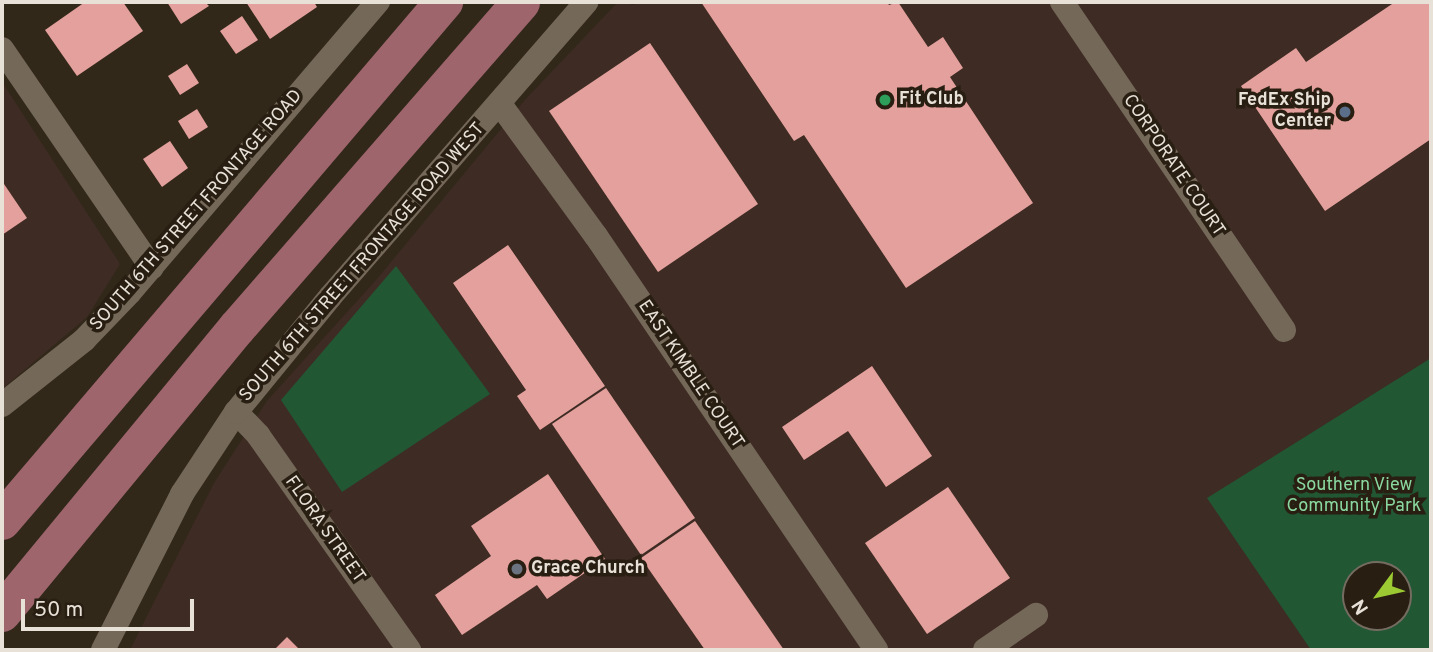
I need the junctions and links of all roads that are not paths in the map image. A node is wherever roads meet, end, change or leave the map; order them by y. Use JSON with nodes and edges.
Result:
{"nodes":[{"id":1,"x":378,"y":2,"type":"edge"},
{"id":2,"x":444,"y":2,"type":"edge"},
{"id":3,"x":520,"y":2,"type":"edge"},
{"id":4,"x":586,"y":2,"type":"edge"},
{"id":5,"x":1062,"y":2,"type":"edge"},
{"id":6,"x":2,"y":49,"type":"edge"},
{"id":7,"x":500,"y":104,"type":"junction"},
{"id":8,"x":152,"y":268,"type":"junction"},
{"id":9,"x":1284,"y":330,"type":"dead end"},
{"id":10,"x":2,"y":405,"type":"edge"},
{"id":11,"x":236,"y":412,"type":"junction"},
{"id":12,"x":2,"y":521,"type":"edge"},
{"id":13,"x":2,"y":613,"type":"edge"},
{"id":14,"x":1036,"y":615,"type":"dead end"},
{"id":15,"x":103,"y":650,"type":"edge"},
{"id":16,"x":409,"y":650,"type":"edge"},
{"id":17,"x":876,"y":650,"type":"edge"},
{"id":18,"x":985,"y":650,"type":"edge"}],
"edges":[{"from":1,"to":8,"type":"street","name":"SOUTH 6TH STREET FRONTAGE ROAD"},
{"from":2,"to":12,"type":"main road"},
{"from":3,"to":13,"type":"main road"},
{"from":4,"to":7,"type":"street","name":"SOUTH 6TH STREET FRONTAGE ROAD WEST"},
{"from":5,"to":9,"type":"street","name":"CORPORATE COURT"},
{"from":6,"to":8,"type":"street"},
{"from":7,"to":11,"type":"street","name":"SOUTH 6TH STREET FRONTAGE ROAD WEST"},
{"from":7,"to":17,"type":"street","name":"EAST KIMBLE COURT"},
{"from":8,"to":10,"type":"street","name":"SOUTH 6TH STREET FRONTAGE ROAD"},
{"from":11,"to":15,"type":"street","name":"SOUTH 6TH STREET FRONTAGE ROAD WEST"},
{"from":11,"to":16,"type":"street","name":"FLORA STREET"},
{"from":14,"to":18,"type":"street"}]}
